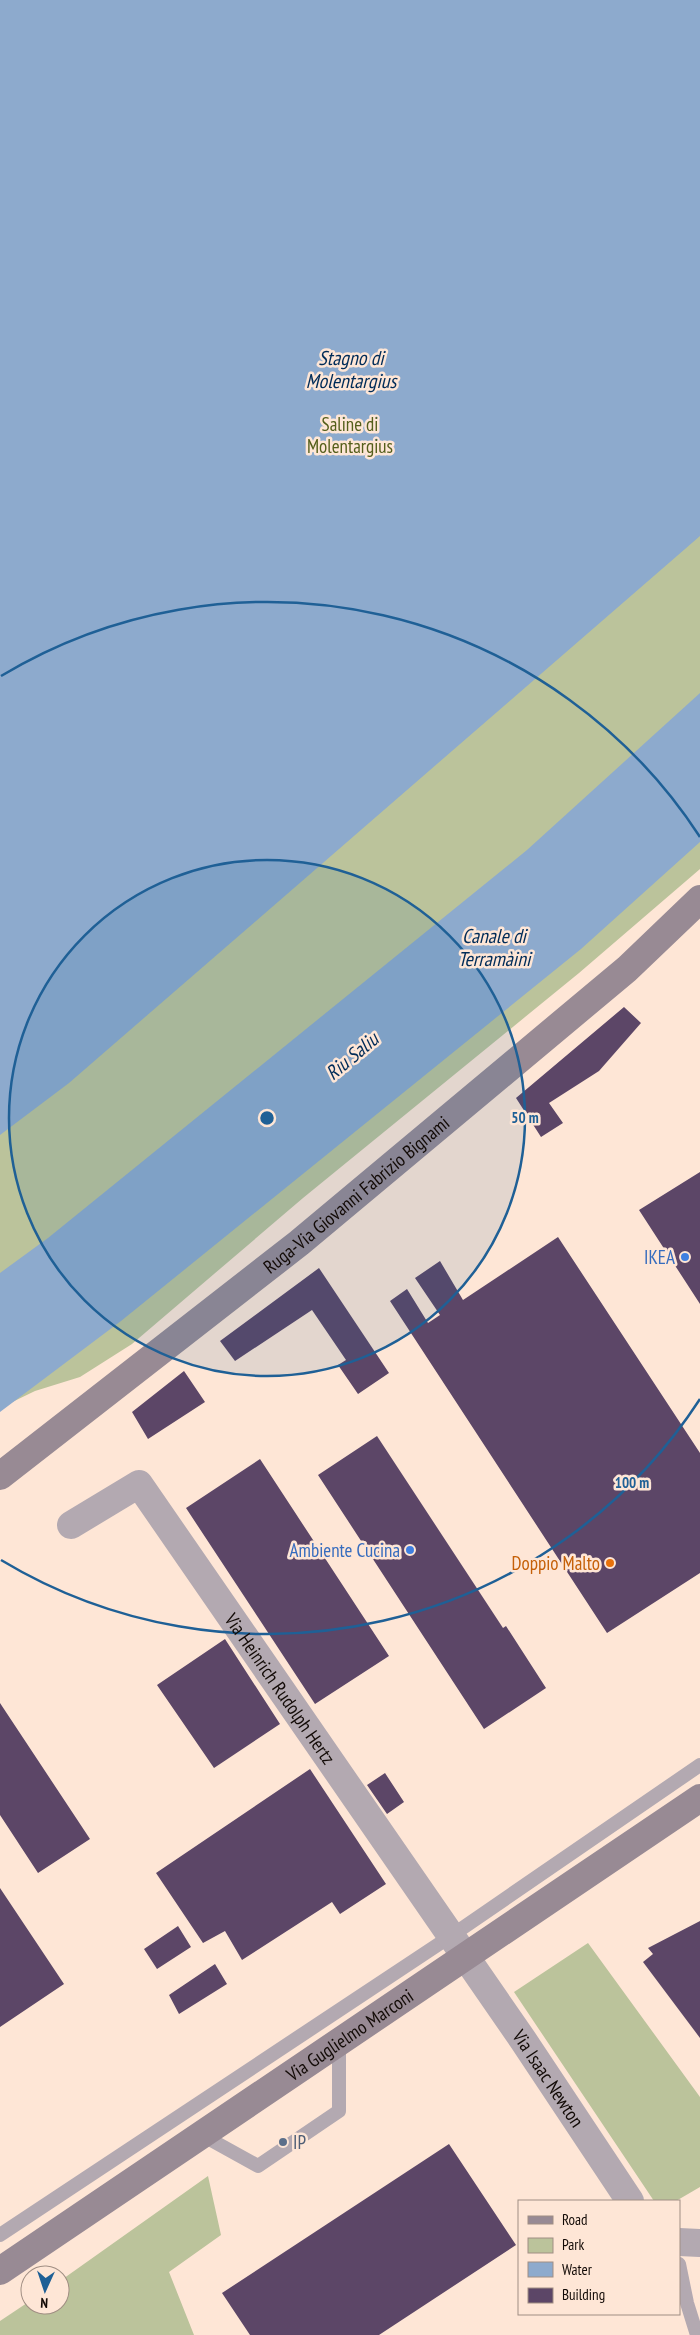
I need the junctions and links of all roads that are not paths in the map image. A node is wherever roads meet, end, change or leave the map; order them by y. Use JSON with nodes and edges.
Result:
{"nodes":[{"id":1,"x":700,"y":899,"type":"edge"},
{"id":2,"x":0,"y":1476,"type":"edge"},
{"id":3,"x":71,"y":1525,"type":"dead end"},
{"id":4,"x":700,"y":1765,"type":"edge"},
{"id":5,"x":700,"y":1798,"type":"edge"},
{"id":6,"x":458,"y":1947,"type":"junction"},
{"id":7,"x":339,"y":2042,"type":"junction"},
{"id":8,"x":202,"y":2135,"type":"junction"},
{"id":9,"x":629,"y":2200,"type":"edge"},
{"id":10,"x":0,"y":2235,"type":"edge"},
{"id":11,"x":680,"y":2242,"type":"edge"},
{"id":12,"x":700,"y":2243,"type":"edge"},
{"id":13,"x":680,"y":2269,"type":"edge"},
{"id":14,"x":0,"y":2270,"type":"edge"},
{"id":15,"x":697,"y":2335,"type":"edge"}],
"edges":[{"from":1,"to":2,"type":"main road","name":"Ruga-Via Giovanni Fabrizio Bignami"},
{"from":3,"to":6,"type":"street","name":"Via Heinrich Rudolph Hertz"},
{"from":4,"to":6,"type":"lane"},
{"from":5,"to":6,"type":"main road","name":"Via Guglielmo Marconi"},
{"from":6,"to":7,"type":"main road","name":"Via Guglielmo Marconi"},
{"from":6,"to":9,"type":"street","name":"Via Isaac Newton"},
{"from":6,"to":10,"type":"lane"},
{"from":7,"to":8,"type":"main road","name":"Via Guglielmo Marconi"},
{"from":7,"to":8,"type":"lane"},
{"from":8,"to":14,"type":"main road","name":"Via Guglielmo Marconi"},
{"from":11,"to":12,"type":"street"},
{"from":13,"to":15,"type":"lane"}]}
